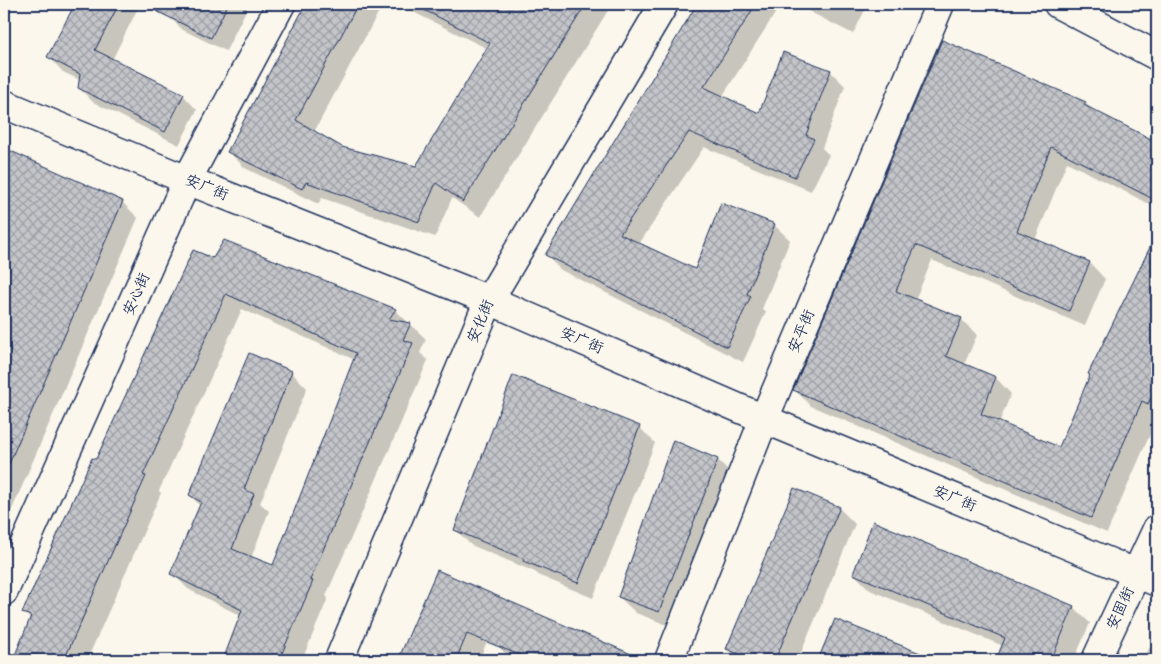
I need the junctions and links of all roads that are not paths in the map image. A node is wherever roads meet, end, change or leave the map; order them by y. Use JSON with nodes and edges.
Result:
{"nodes":[{"id":1,"x":281,"y":4,"type":"edge"},
{"id":2,"x":664,"y":4,"type":"edge"},
{"id":3,"x":940,"y":4,"type":"edge"},
{"id":4,"x":1058,"y":4,"type":"edge"},
{"id":5,"x":1157,"y":56,"type":"edge"},
{"id":6,"x":4,"y":104,"type":"edge"},
{"id":7,"x":187,"y":180,"type":"junction"},
{"id":8,"x":489,"y":300,"type":"junction"},
{"id":9,"x":764,"y":418,"type":"junction"},
{"id":10,"x":1157,"y":529,"type":"edge"},
{"id":11,"x":1147,"y":577,"type":"edge"},
{"id":12,"x":4,"y":591,"type":"edge"},
{"id":13,"x":339,"y":660,"type":"edge"},
{"id":14,"x":669,"y":660,"type":"edge"},
{"id":15,"x":1096,"y":660,"type":"edge"}],
"edges":[{"from":1,"to":7,"type":"street","name":"安心街"},
{"from":2,"to":8,"type":"street","name":"安化街"},
{"from":3,"to":9,"type":"street","name":"安平街"},
{"from":4,"to":5,"type":"street"},
{"from":6,"to":7,"type":"street","name":"安广街"},
{"from":7,"to":8,"type":"street","name":"安广街"},
{"from":7,"to":12,"type":"street","name":"安心街"},
{"from":8,"to":9,"type":"street","name":"安广街"},
{"from":8,"to":13,"type":"street","name":"安化街"},
{"from":9,"to":11,"type":"street","name":"安广街"},
{"from":9,"to":14,"type":"street","name":"安平街"},
{"from":10,"to":11,"type":"street","name":"安固街"},
{"from":11,"to":15,"type":"street","name":"安固街"}]}
